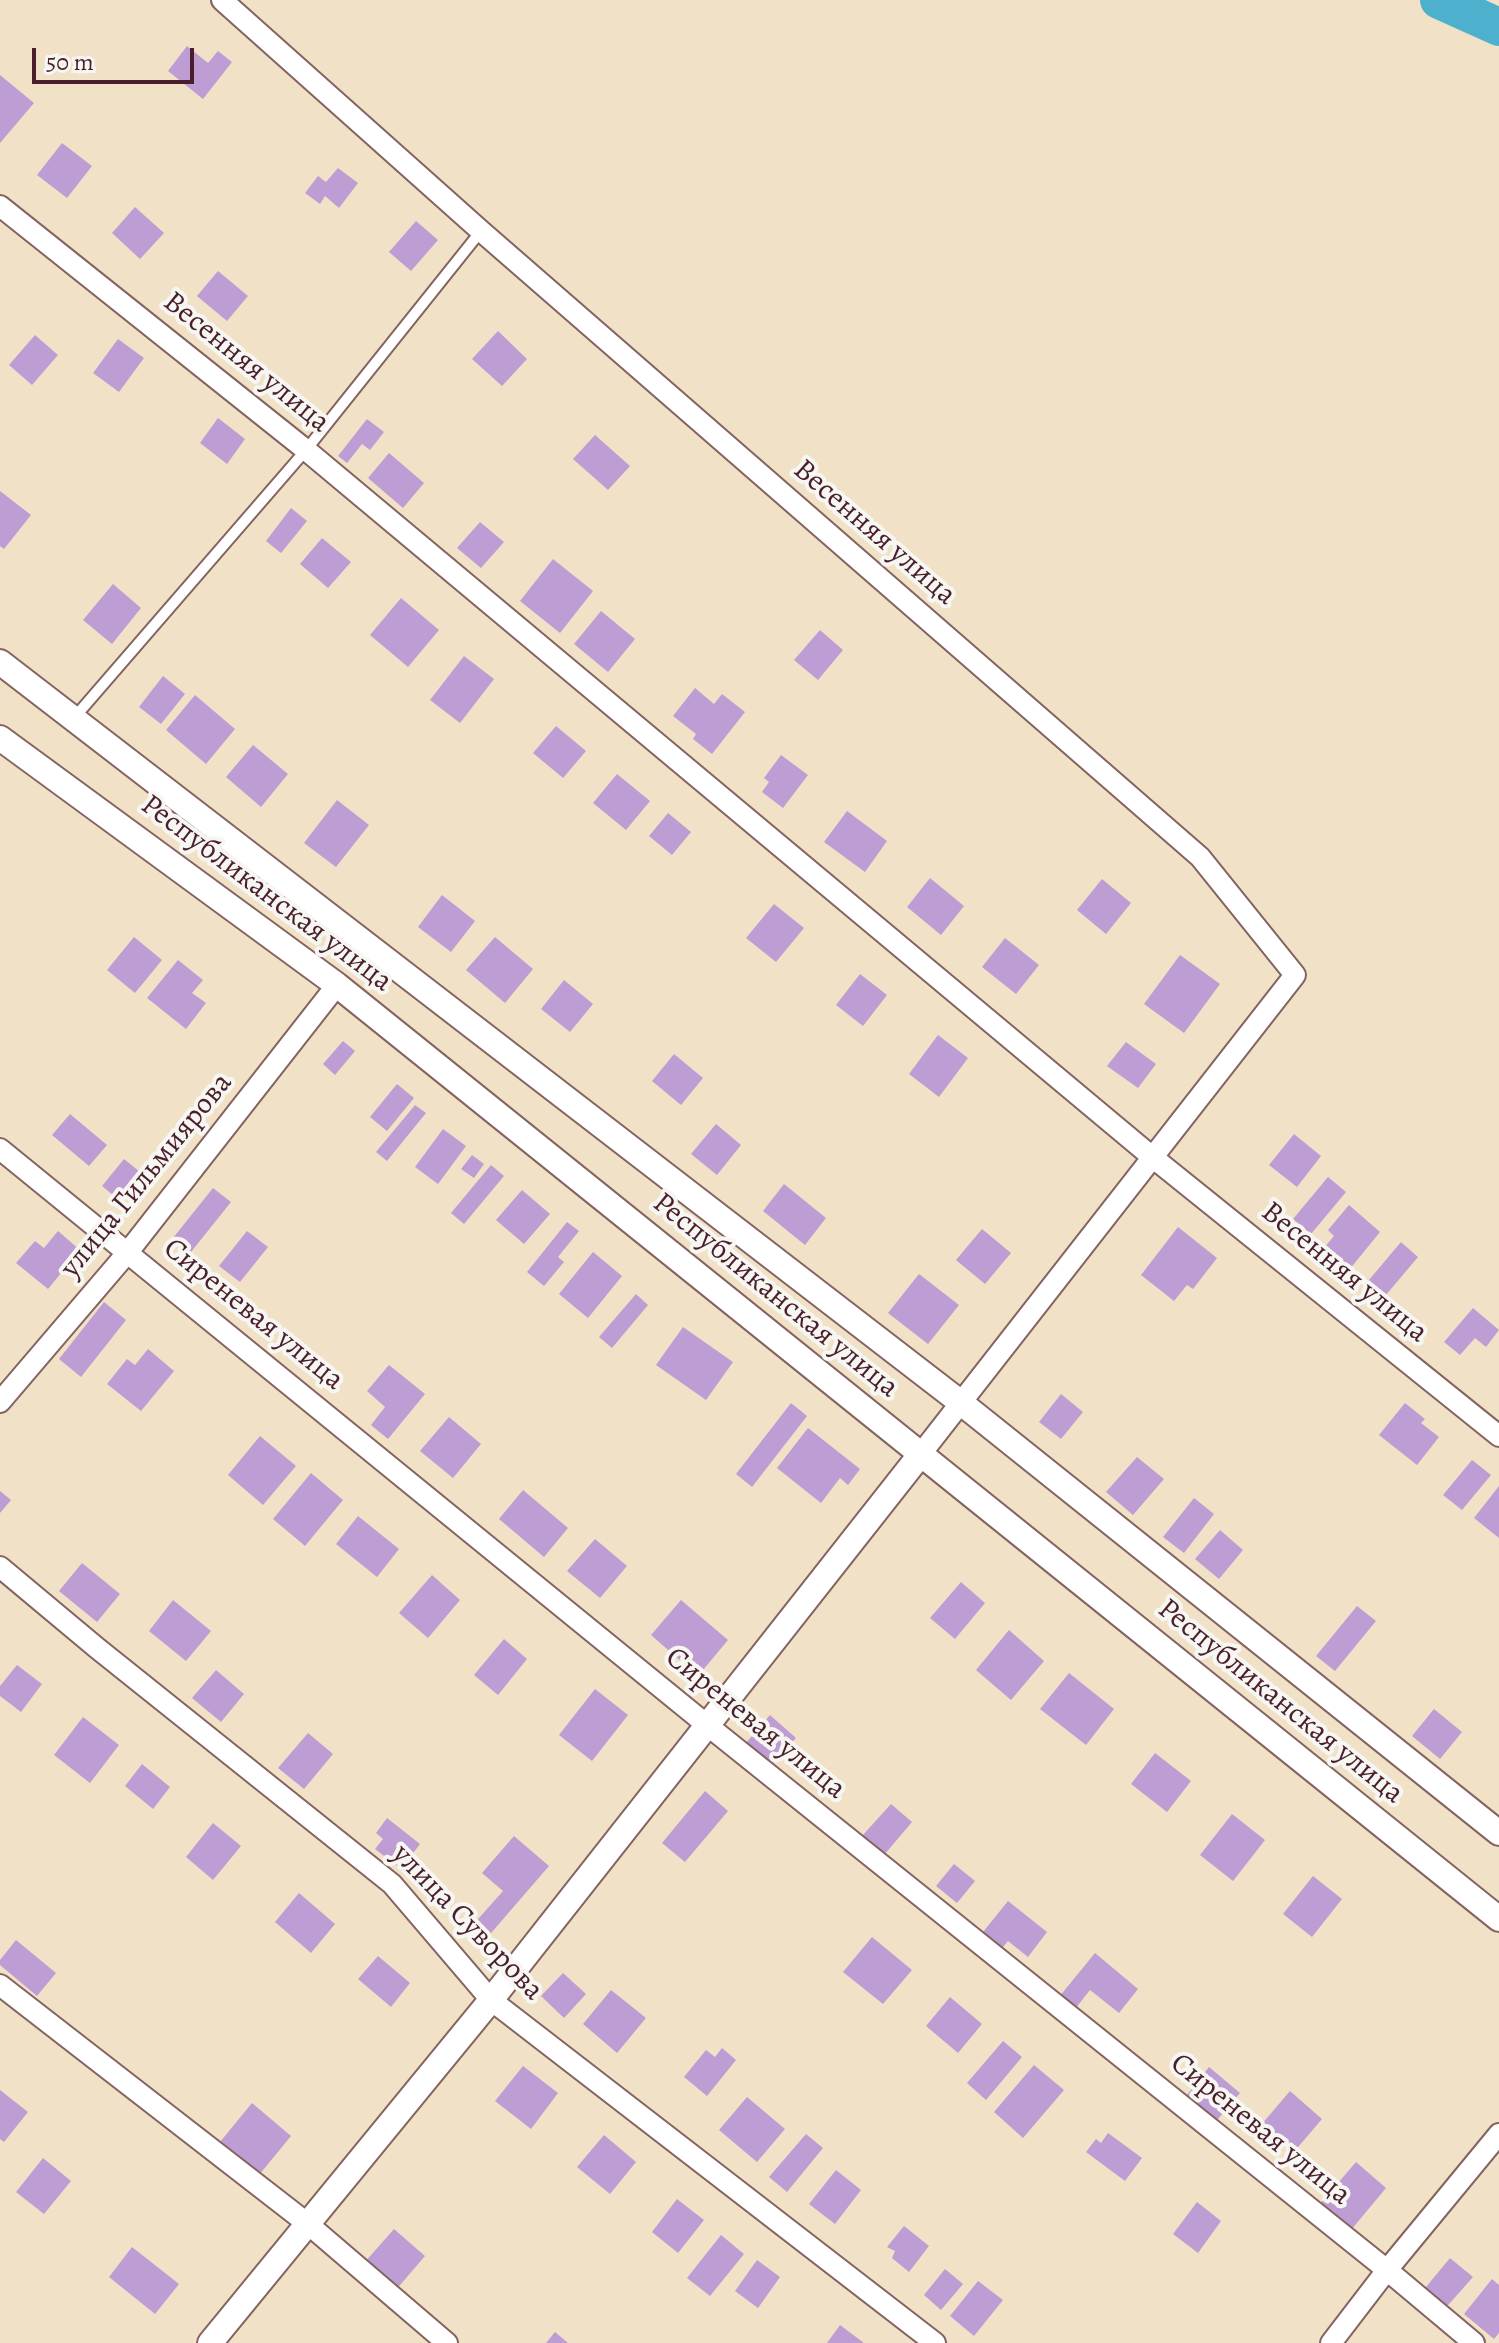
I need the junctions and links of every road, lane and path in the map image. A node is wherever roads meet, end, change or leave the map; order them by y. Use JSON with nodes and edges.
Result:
{"nodes":[{"id":1,"x":222,"y":0,"type":"edge"},
{"id":2,"x":0,"y":206,"type":"edge"},
{"id":3,"x":481,"y":231,"type":"junction"},
{"id":4,"x":306,"y":450,"type":"junction"},
{"id":5,"x":0,"y":662,"type":"edge"},
{"id":6,"x":73,"y":719,"type":"junction"},
{"id":7,"x":0,"y":738,"type":"edge"},
{"id":8,"x":337,"y":985,"type":"junction"},
{"id":9,"x":0,"y":1149,"type":"edge"},
{"id":10,"x":1151,"y":1156,"type":"junction"},
{"id":11,"x":128,"y":1252,"type":"junction"},
{"id":12,"x":0,"y":1402,"type":"edge"},
{"id":13,"x":960,"y":1402,"type":"junction"},
{"id":14,"x":1499,"y":1436,"type":"edge"},
{"id":15,"x":920,"y":1455,"type":"junction"},
{"id":16,"x":0,"y":1567,"type":"edge"},
{"id":17,"x":707,"y":1725,"type":"junction"},
{"id":18,"x":1499,"y":1833,"type":"edge"},
{"id":19,"x":1499,"y":1919,"type":"edge"},
{"id":20,"x":0,"y":1985,"type":"edge"},
{"id":21,"x":491,"y":2000,"type":"junction"},
{"id":22,"x":1499,"y":2134,"type":"edge"},
{"id":23,"x":308,"y":2224,"type":"junction"},
{"id":24,"x":1387,"y":2270,"type":"junction"},
{"id":25,"x":210,"y":2343,"type":"edge"},
{"id":26,"x":447,"y":2343,"type":"edge"},
{"id":27,"x":935,"y":2343,"type":"edge"},
{"id":28,"x":1331,"y":2343,"type":"edge"},
{"id":29,"x":1474,"y":2343,"type":"edge"}],
"edges":[{"from":1,"to":3,"type":"street","name":"Весенняя улица"},
{"from":2,"to":4,"type":"street","name":"Весенняя улица"},
{"from":3,"to":4,"type":"lane"},
{"from":3,"to":10,"type":"street","name":"Весенняя улица"},
{"from":4,"to":6,"type":"lane"},
{"from":4,"to":10,"type":"street","name":"Весенняя улица"},
{"from":5,"to":6,"type":"street","name":"Республиканская улица"},
{"from":6,"to":13,"type":"street","name":"Республиканская улица"},
{"from":7,"to":8,"type":"street","name":"Республиканская улица"},
{"from":8,"to":11,"type":"street","name":"улица Гильмиярова"},
{"from":8,"to":15,"type":"street","name":"Республиканская улица"},
{"from":9,"to":11,"type":"street","name":"Сиреневая улица"},
{"from":10,"to":13,"type":"street","name":"Весенняя улица"},
{"from":10,"to":14,"type":"street","name":"Весенняя улица"},
{"from":11,"to":12,"type":"street","name":"улица Гильмиярова"},
{"from":11,"to":17,"type":"street","name":"Сиреневая улица"},
{"from":13,"to":15,"type":"street","name":"Весенняя улица"},
{"from":13,"to":18,"type":"street","name":"Республиканская улица"},
{"from":15,"to":17,"type":"street"},
{"from":15,"to":19,"type":"street","name":"Республиканская улица"},
{"from":16,"to":21,"type":"street","name":"улица Суворова"},
{"from":17,"to":21,"type":"street"},
{"from":17,"to":24,"type":"street","name":"Сиреневая улица"},
{"from":20,"to":23,"type":"street"},
{"from":21,"to":23,"type":"street"},
{"from":21,"to":27,"type":"street","name":"улица Суворова"},
{"from":22,"to":24,"type":"street"},
{"from":23,"to":25,"type":"street"},
{"from":23,"to":26,"type":"street"},
{"from":24,"to":28,"type":"street"},
{"from":24,"to":29,"type":"street","name":"Сиреневая улица"}]}
